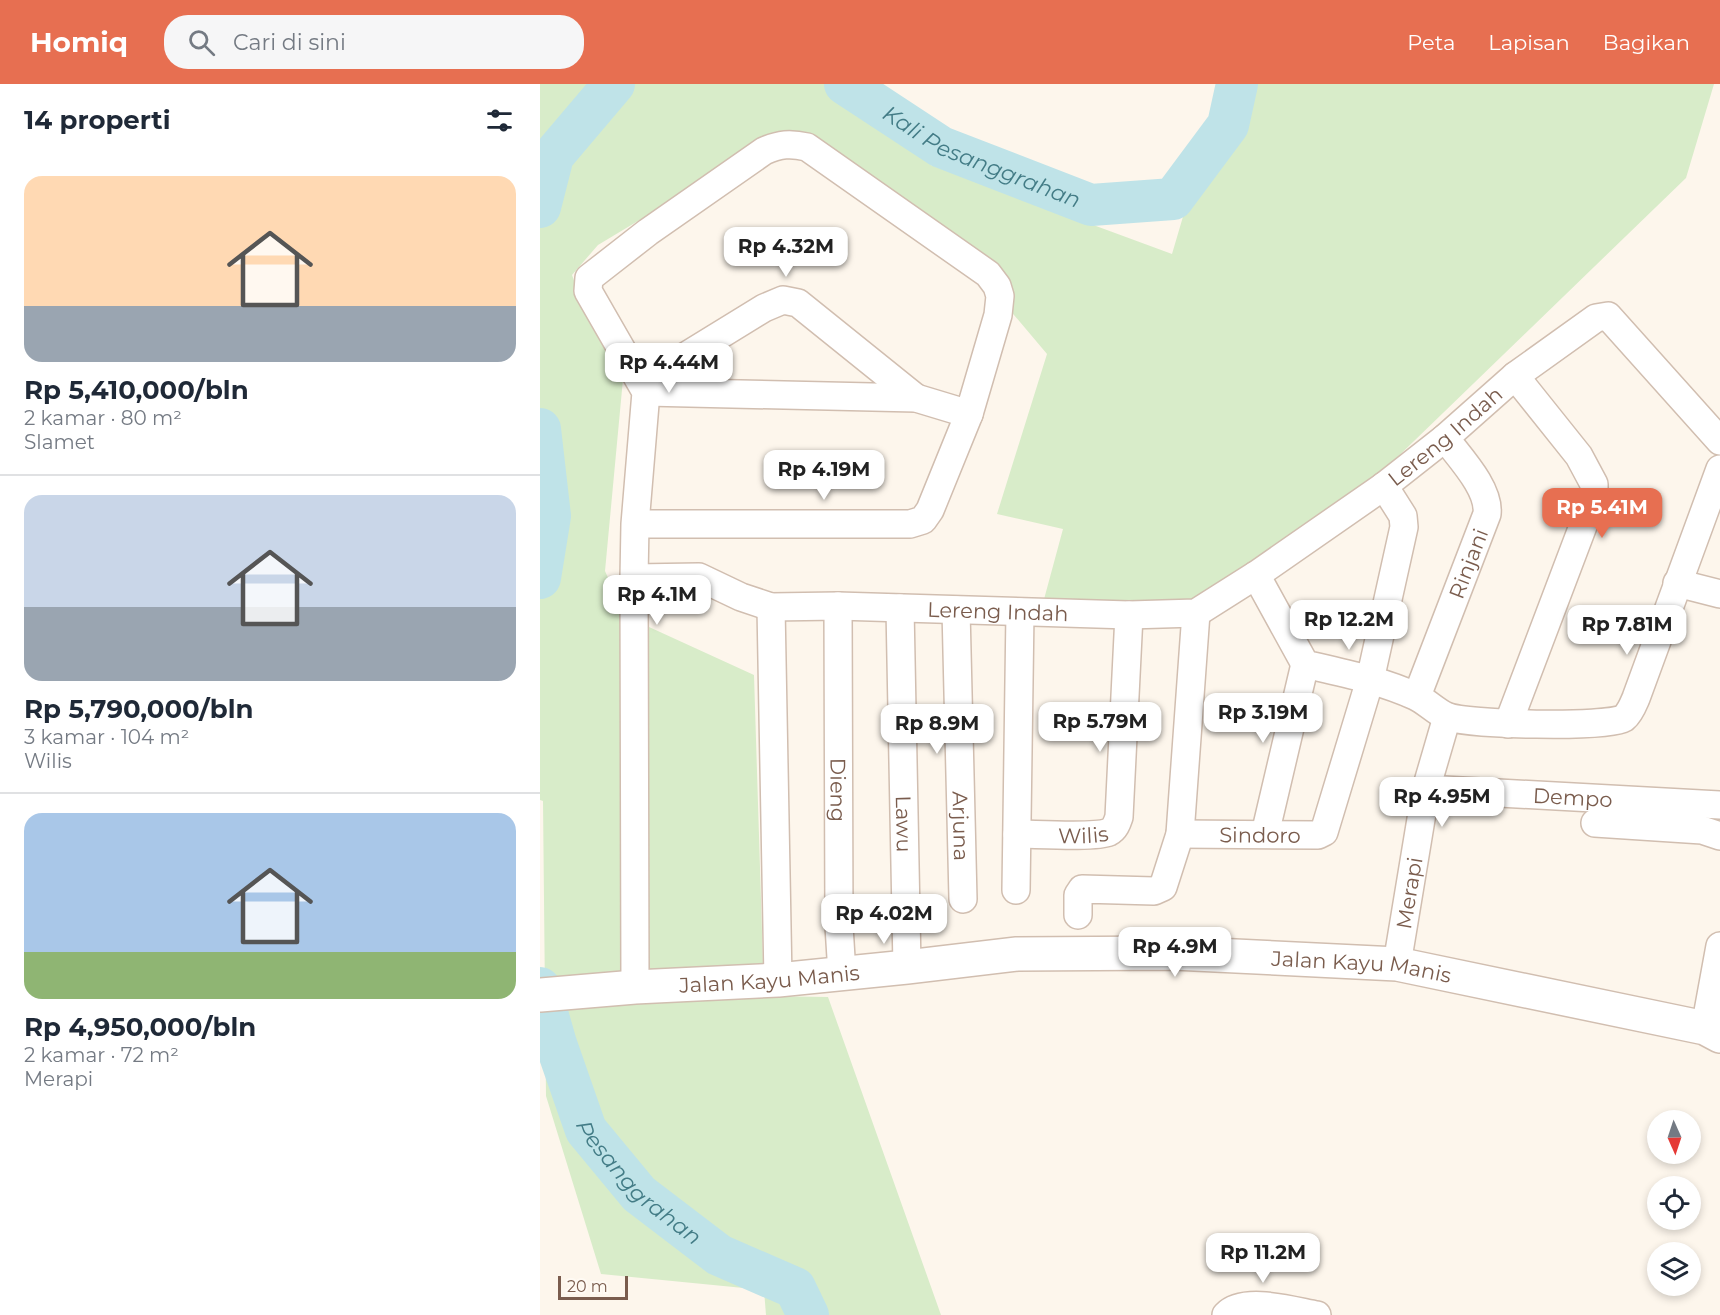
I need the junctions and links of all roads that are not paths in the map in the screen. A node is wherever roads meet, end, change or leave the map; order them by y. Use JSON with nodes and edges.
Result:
{"nodes":[{"id":1,"x":1515,"y":376,"type":"junction"},
{"id":2,"x":644,"y":388,"type":"junction"},
{"id":3,"x":916,"y":398,"type":"junction"},
{"id":4,"x":969,"y":414,"type":"junction"},
{"id":5,"x":1445,"y":438,"type":"junction"},
{"id":6,"x":1720,"y":441,"type":"edge"},
{"id":7,"x":1720,"y":469,"type":"edge"},
{"id":8,"x":1384,"y":486,"type":"junction"},
{"id":9,"x":635,"y":524,"type":"junction"},
{"id":10,"x":1256,"y":576,"type":"junction"},
{"id":11,"x":634,"y":578,"type":"junction"},
{"id":12,"x":1677,"y":584,"type":"junction"},
{"id":13,"x":1720,"y":594,"type":"edge"},
{"id":14,"x":838,"y":606,"type":"junction"},
{"id":15,"x":771,"y":607,"type":"junction"},
{"id":16,"x":900,"y":608,"type":"junction"},
{"id":17,"x":956,"y":610,"type":"junction"},
{"id":18,"x":1020,"y":612,"type":"junction"},
{"id":19,"x":1196,"y":613,"type":"junction"},
{"id":20,"x":1129,"y":615,"type":"junction"},
{"id":21,"x":1305,"y":663,"type":"junction"},
{"id":22,"x":1370,"y":680,"type":"junction"},
{"id":23,"x":1417,"y":696,"type":"junction"},
{"id":24,"x":1447,"y":717,"type":"junction"},
{"id":25,"x":1508,"y":724,"type":"junction"},
{"id":26,"x":1426,"y":789,"type":"junction"},
{"id":27,"x":1720,"y":805,"type":"edge"},
{"id":28,"x":1595,"y":823,"type":"dead end"},
{"id":29,"x":1017,"y":834,"type":"junction"},
{"id":30,"x":1179,"y":834,"type":"junction"},
{"id":31,"x":1265,"y":834,"type":"junction"},
{"id":32,"x":1720,"y":836,"type":"edge"},
{"id":33,"x":1016,"y":890,"type":"dead end"},
{"id":34,"x":963,"y":899,"type":"dead end"},
{"id":35,"x":1078,"y":915,"type":"dead end"},
{"id":36,"x":1720,"y":946,"type":"edge"},
{"id":37,"x":1397,"y":964,"type":"junction"},
{"id":38,"x":907,"y":968,"type":"junction"},
{"id":39,"x":842,"y":974,"type":"junction"},
{"id":40,"x":778,"y":981,"type":"junction"},
{"id":41,"x":635,"y":987,"type":"junction"},
{"id":42,"x":540,"y":994,"type":"edge"},
{"id":43,"x":1712,"y":1032,"type":"edge"},
{"id":44,"x":1226,"y":1315,"type":"edge"},
{"id":45,"x":1317,"y":1315,"type":"edge"}],
"edges":[{"from":1,"to":5,"type":"street","name":"Lereng Indah"},
{"from":1,"to":6,"type":"street","name":"Lereng Indah"},
{"from":1,"to":25,"type":"street"},
{"from":2,"to":3,"type":"street"},
{"from":2,"to":3,"type":"street"},
{"from":2,"to":4,"type":"street"},
{"from":2,"to":9,"type":"street"},
{"from":3,"to":4,"type":"street"},
{"from":4,"to":9,"type":"street"},
{"from":5,"to":8,"type":"street","name":"Lereng Indah"},
{"from":5,"to":23,"type":"street","name":"Rinjani"},
{"from":7,"to":12,"type":"street"},
{"from":8,"to":10,"type":"street","name":"Lereng Indah"},
{"from":8,"to":22,"type":"street"},
{"from":9,"to":11,"type":"street"},
{"from":10,"to":19,"type":"street","name":"Lereng Indah"},
{"from":10,"to":21,"type":"street"},
{"from":11,"to":15,"type":"street","name":"Lereng Indah"},
{"from":11,"to":41,"type":"street"},
{"from":12,"to":13,"type":"street"},
{"from":12,"to":25,"type":"street"},
{"from":14,"to":15,"type":"street","name":"Lereng Indah"},
{"from":14,"to":16,"type":"street","name":"Lereng Indah"},
{"from":14,"to":39,"type":"street","name":"Dieng"},
{"from":15,"to":40,"type":"street"},
{"from":16,"to":17,"type":"street","name":"Lereng Indah"},
{"from":16,"to":38,"type":"street","name":"Lawu"},
{"from":17,"to":18,"type":"street","name":"Lereng Indah"},
{"from":17,"to":34,"type":"street","name":"Arjuna"},
{"from":18,"to":20,"type":"street","name":"Lereng Indah"},
{"from":18,"to":29,"type":"street"},
{"from":19,"to":20,"type":"street","name":"Lereng Indah"},
{"from":19,"to":30,"type":"street"},
{"from":20,"to":29,"type":"street","name":"Wilis"},
{"from":21,"to":22,"type":"street"},
{"from":21,"to":31,"type":"street"},
{"from":22,"to":23,"type":"street"},
{"from":22,"to":31,"type":"street","name":"Sindoro"},
{"from":23,"to":24,"type":"street"},
{"from":24,"to":25,"type":"street"},
{"from":24,"to":26,"type":"street","name":"Merapi"},
{"from":26,"to":27,"type":"street","name":"Dempo"},
{"from":26,"to":37,"type":"street","name":"Merapi"},
{"from":28,"to":32,"type":"street"},
{"from":29,"to":33,"type":"street"},
{"from":30,"to":31,"type":"street","name":"Sindoro"},
{"from":30,"to":35,"type":"street"},
{"from":36,"to":43,"type":"street"},
{"from":37,"to":38,"type":"street","name":"Jalan Kayu Manis"},
{"from":37,"to":43,"type":"street","name":"Jalan Kayu Manis"},
{"from":38,"to":39,"type":"street","name":"Jalan Kayu Manis"},
{"from":39,"to":40,"type":"street","name":"Jalan Kayu Manis"},
{"from":40,"to":41,"type":"street","name":"Jalan Kayu Manis"},
{"from":41,"to":42,"type":"street"},
{"from":44,"to":45,"type":"street"}]}
